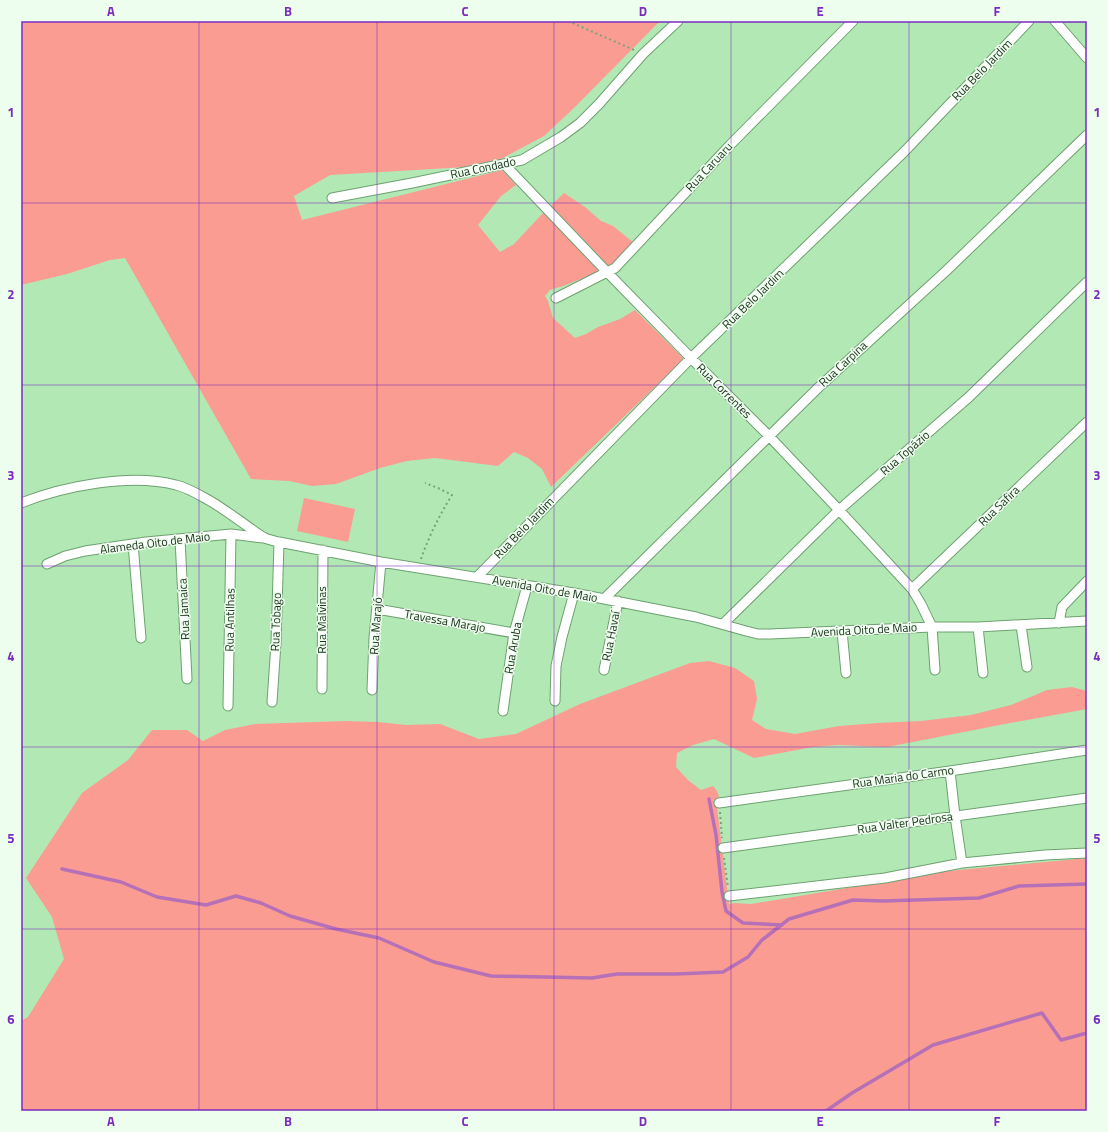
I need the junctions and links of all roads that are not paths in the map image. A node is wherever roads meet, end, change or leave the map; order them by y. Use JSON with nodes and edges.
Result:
{"nodes":[{"id":1,"x":678,"y":21,"type":"edge"},
{"id":2,"x":853,"y":21,"type":"edge"},
{"id":3,"x":1029,"y":21,"type":"edge"},
{"id":4,"x":1055,"y":21,"type":"edge"},
{"id":5,"x":1087,"y":58,"type":"edge"},
{"id":6,"x":1087,"y":135,"type":"edge"},
{"id":7,"x":504,"y":164,"type":"junction"},
{"id":8,"x":332,"y":198,"type":"dead end"},
{"id":9,"x":607,"y":272,"type":"junction"},
{"id":10,"x":1087,"y":282,"type":"edge"},
{"id":11,"x":556,"y":298,"type":"dead end"},
{"id":12,"x":691,"y":358,"type":"junction"},
{"id":13,"x":1087,"y":422,"type":"edge"},
{"id":14,"x":769,"y":436,"type":"junction"},
{"id":15,"x":21,"y":503,"type":"edge"},
{"id":16,"x":839,"y":510,"type":"junction"},
{"id":17,"x":231,"y":534,"type":"junction"},
{"id":18,"x":264,"y":538,"type":"junction"},
{"id":19,"x":180,"y":539,"type":"junction"},
{"id":20,"x":279,"y":542,"type":"junction"},
{"id":21,"x":133,"y":544,"type":"junction"},
{"id":22,"x":323,"y":550,"type":"junction"},
{"id":23,"x":381,"y":562,"type":"junction"},
{"id":24,"x":47,"y":564,"type":"dead end"},
{"id":25,"x":477,"y":577,"type":"junction"},
{"id":26,"x":1087,"y":581,"type":"edge"},
{"id":27,"x":527,"y":586,"type":"junction"},
{"id":28,"x":912,"y":589,"type":"junction"},
{"id":29,"x":574,"y":593,"type":"junction"},
{"id":30,"x":604,"y":598,"type":"junction"},
{"id":31,"x":618,"y":601,"type":"junction"},
{"id":32,"x":376,"y":609,"type":"junction"},
{"id":33,"x":1087,"y":621,"type":"edge"},
{"id":34,"x":1059,"y":623,"type":"junction"},
{"id":35,"x":723,"y":624,"type":"junction"},
{"id":36,"x":1021,"y":624,"type":"junction"},
{"id":37,"x":932,"y":627,"type":"junction"},
{"id":38,"x":978,"y":627,"type":"junction"},
{"id":39,"x":842,"y":631,"type":"junction"},
{"id":40,"x":514,"y":633,"type":"junction"},
{"id":41,"x":141,"y":638,"type":"dead end"},
{"id":42,"x":1027,"y":667,"type":"dead end"},
{"id":43,"x":604,"y":670,"type":"dead end"},
{"id":44,"x":935,"y":670,"type":"dead end"},
{"id":45,"x":846,"y":673,"type":"dead end"},
{"id":46,"x":983,"y":673,"type":"dead end"},
{"id":47,"x":187,"y":678,"type":"dead end"},
{"id":48,"x":322,"y":689,"type":"dead end"},
{"id":49,"x":372,"y":690,"type":"dead end"},
{"id":50,"x":555,"y":701,"type":"dead end"},
{"id":51,"x":272,"y":702,"type":"dead end"},
{"id":52,"x":228,"y":706,"type":"dead end"},
{"id":53,"x":503,"y":711,"type":"dead end"},
{"id":54,"x":1087,"y":750,"type":"edge"},
{"id":55,"x":950,"y":771,"type":"junction"},
{"id":56,"x":1087,"y":798,"type":"edge"},
{"id":57,"x":718,"y":803,"type":"dead end"},
{"id":58,"x":955,"y":816,"type":"junction"},
{"id":59,"x":723,"y":848,"type":"dead end"},
{"id":60,"x":1087,"y":853,"type":"edge"},
{"id":61,"x":962,"y":862,"type":"junction"},
{"id":62,"x":729,"y":896,"type":"dead end"}],
"edges":[{"from":1,"to":7,"type":"street","name":"Rua Condado"},
{"from":2,"to":9,"type":"street","name":"Rua Caruaru"},
{"from":3,"to":12,"type":"street","name":"Rua Belo Jardim"},
{"from":4,"to":5,"type":"street"},
{"from":6,"to":14,"type":"street","name":"Rua Carpina"},
{"from":7,"to":8,"type":"street","name":"Rua Condado"},
{"from":7,"to":9,"type":"street","name":"Rua Correntes"},
{"from":9,"to":11,"type":"street","name":"Rua Caruaru"},
{"from":9,"to":12,"type":"street","name":"Rua Correntes"},
{"from":10,"to":16,"type":"street","name":"Rua Topázio"},
{"from":12,"to":14,"type":"street","name":"Rua Correntes"},
{"from":12,"to":25,"type":"street","name":"Rua Belo Jardim"},
{"from":13,"to":28,"type":"street","name":"Rua Safira"},
{"from":14,"to":16,"type":"street","name":"Rua Correntes"},
{"from":14,"to":30,"type":"street","name":"Rua Carpina"},
{"from":15,"to":18,"type":"street","name":"Avenida Oito de Maio"},
{"from":16,"to":28,"type":"street","name":"Rua Correntes"},
{"from":16,"to":35,"type":"street","name":"Rua Topázio"},
{"from":17,"to":18,"type":"street","name":"Alameda Oito de Maio"},
{"from":17,"to":19,"type":"street","name":"Alameda Oito de Maio"},
{"from":17,"to":52,"type":"street","name":"Rua Antilhas"},
{"from":18,"to":20,"type":"street","name":"Avenida Oito de Maio"},
{"from":19,"to":21,"type":"street","name":"Alameda Oito de Maio"},
{"from":19,"to":47,"type":"street","name":"Rua Jamaica"},
{"from":20,"to":22,"type":"street","name":"Avenida Oito de Maio"},
{"from":20,"to":51,"type":"street","name":"Rua Tobago"},
{"from":21,"to":24,"type":"street","name":"Alameda Oito de Maio"},
{"from":21,"to":41,"type":"street"},
{"from":22,"to":23,"type":"street","name":"Avenida Oito de Maio"},
{"from":22,"to":48,"type":"street","name":"Rua Malvinas"},
{"from":23,"to":25,"type":"street","name":"Avenida Oito de Maio"},
{"from":23,"to":32,"type":"street","name":"Rua Marajó"},
{"from":25,"to":27,"type":"street","name":"Avenida Oito de Maio"},
{"from":26,"to":34,"type":"street"},
{"from":27,"to":29,"type":"street","name":"Avenida Oito de Maio"},
{"from":27,"to":40,"type":"street","name":"Rua Aruba"},
{"from":28,"to":37,"type":"street","name":"Rua Correntes"},
{"from":29,"to":30,"type":"street","name":"Avenida Oito de Maio"},
{"from":29,"to":50,"type":"street"},
{"from":30,"to":31,"type":"street","name":"Avenida Oito de Maio"},
{"from":31,"to":35,"type":"street","name":"Avenida Oito de Maio"},
{"from":31,"to":43,"type":"street","name":"Rua Havaí"},
{"from":32,"to":40,"type":"street","name":"Travessa Marajo"},
{"from":32,"to":49,"type":"street","name":"Rua Marajó"},
{"from":33,"to":34,"type":"street","name":"Avenida Oito de Maio"},
{"from":34,"to":36,"type":"street","name":"Avenida Oito de Maio"},
{"from":35,"to":39,"type":"street","name":"Avenida Oito de Maio"},
{"from":36,"to":38,"type":"street","name":"Avenida Oito de Maio"},
{"from":36,"to":42,"type":"street"},
{"from":37,"to":38,"type":"street","name":"Avenida Oito de Maio"},
{"from":37,"to":39,"type":"street","name":"Avenida Oito de Maio"},
{"from":37,"to":44,"type":"street"},
{"from":38,"to":46,"type":"street"},
{"from":39,"to":45,"type":"street"},
{"from":40,"to":53,"type":"street","name":"Rua Aruba"},
{"from":54,"to":55,"type":"street","name":"Rua Maria do Carmo"},
{"from":55,"to":57,"type":"street","name":"Rua Maria do Carmo"},
{"from":55,"to":58,"type":"street"},
{"from":56,"to":58,"type":"street","name":"Rua Valter Pedrosa"},
{"from":58,"to":59,"type":"street","name":"Rua Valter Pedrosa"},
{"from":58,"to":61,"type":"street"},
{"from":60,"to":61,"type":"street"},
{"from":61,"to":62,"type":"street"}]}
